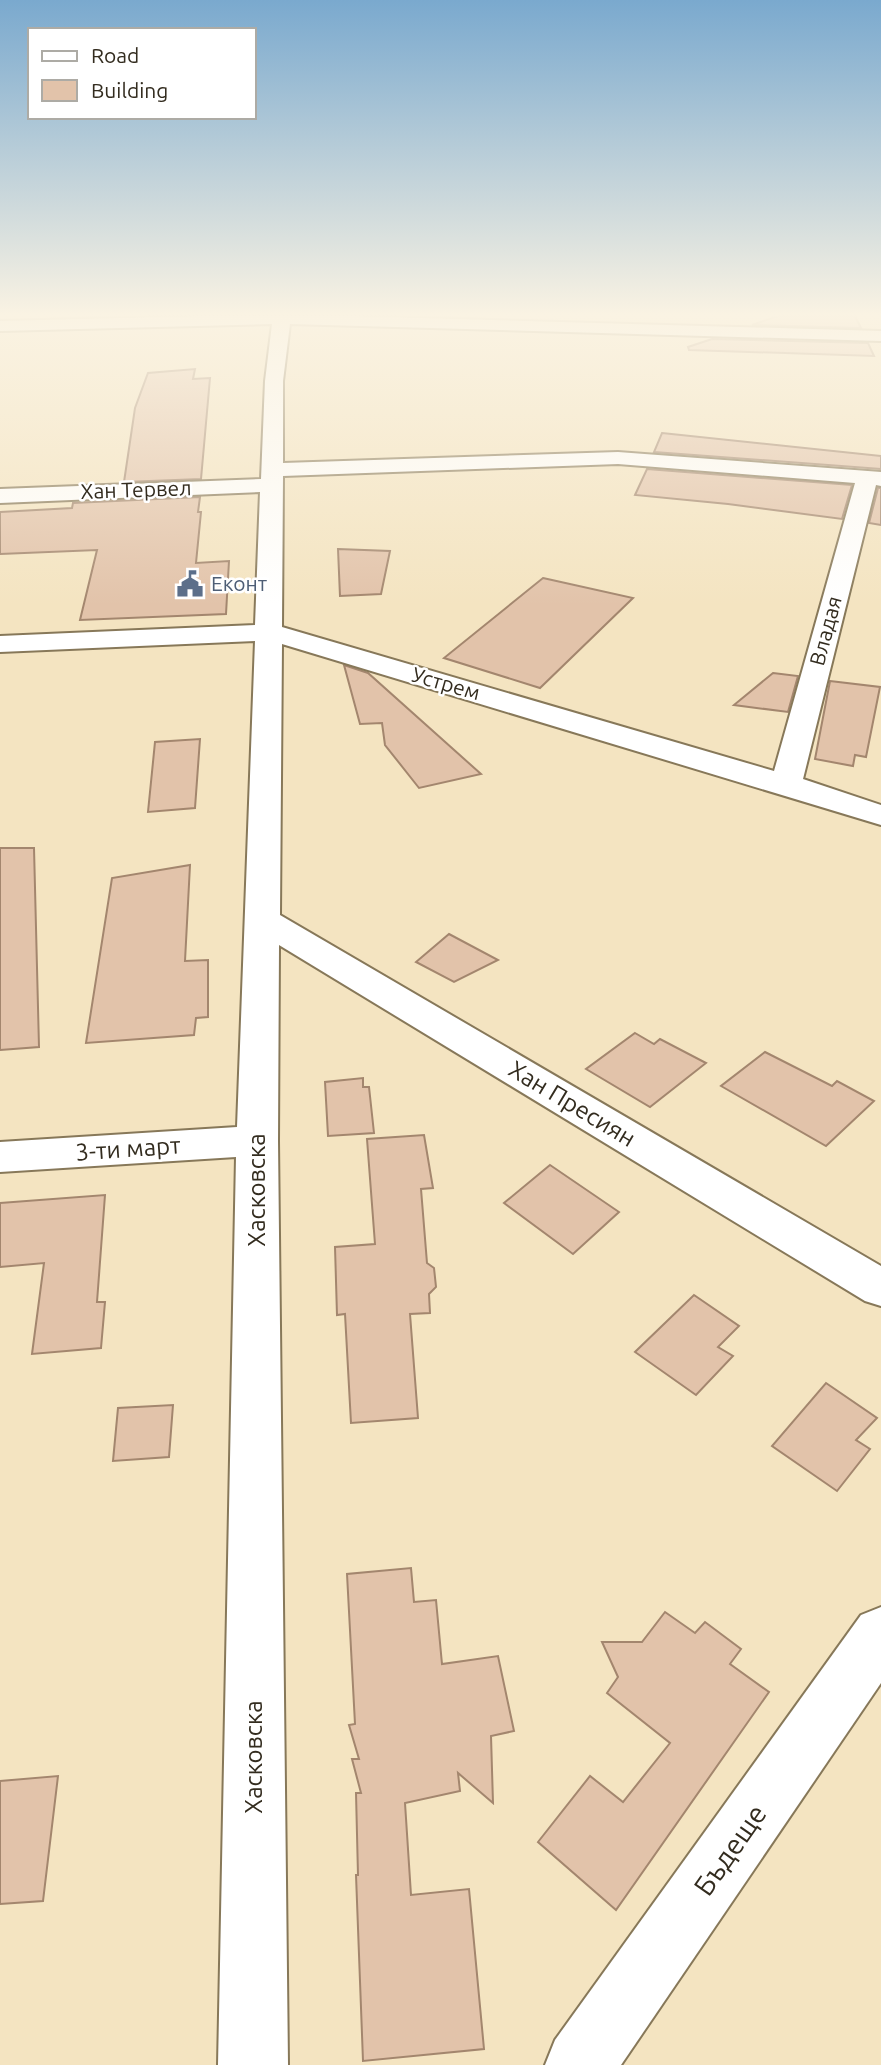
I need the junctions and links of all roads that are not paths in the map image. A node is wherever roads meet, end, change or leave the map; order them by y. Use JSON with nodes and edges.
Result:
{"nodes":[{"id":1,"x":274,"y":412,"type":"edge"},
{"id":2,"x":272,"y":478,"type":"junction"},
{"id":3,"x":874,"y":478,"type":"edge"},
{"id":4,"x":0,"y":496,"type":"edge"},
{"id":5,"x":269,"y":632,"type":"junction"},
{"id":6,"x":0,"y":644,"type":"edge"},
{"id":7,"x":786,"y":784,"type":"junction"},
{"id":8,"x":881,"y":815,"type":"edge"},
{"id":9,"x":263,"y":920,"type":"junction"},
{"id":10,"x":257,"y":1141,"type":"junction"},
{"id":11,"x":0,"y":1157,"type":"edge"},
{"id":12,"x":881,"y":1289,"type":"edge"},
{"id":13,"x":881,"y":1634,"type":"edge"},
{"id":14,"x":253,"y":2065,"type":"edge"},
{"id":15,"x":580,"y":2065,"type":"edge"}],
"edges":[{"from":1,"to":2,"type":"street","name":"Хасковска"},
{"from":2,"to":3,"type":"street","name":"Хан Тервел"},
{"from":2,"to":4,"type":"street","name":"Хан Тервел"},
{"from":2,"to":5,"type":"street","name":"Хасковска"},
{"from":3,"to":7,"type":"street","name":"Владая"},
{"from":5,"to":6,"type":"street","name":"Устрем"},
{"from":5,"to":7,"type":"street","name":"Устрем"},
{"from":5,"to":9,"type":"street","name":"Хасковска"},
{"from":7,"to":8,"type":"street","name":"Устрем"},
{"from":9,"to":10,"type":"street","name":"Хасковска"},
{"from":9,"to":12,"type":"street","name":"Хан Пресиян"},
{"from":10,"to":11,"type":"street","name":"3-ти март"},
{"from":10,"to":14,"type":"street","name":"Хасковска"},
{"from":13,"to":15,"type":"street","name":"Бъдеще"}]}
